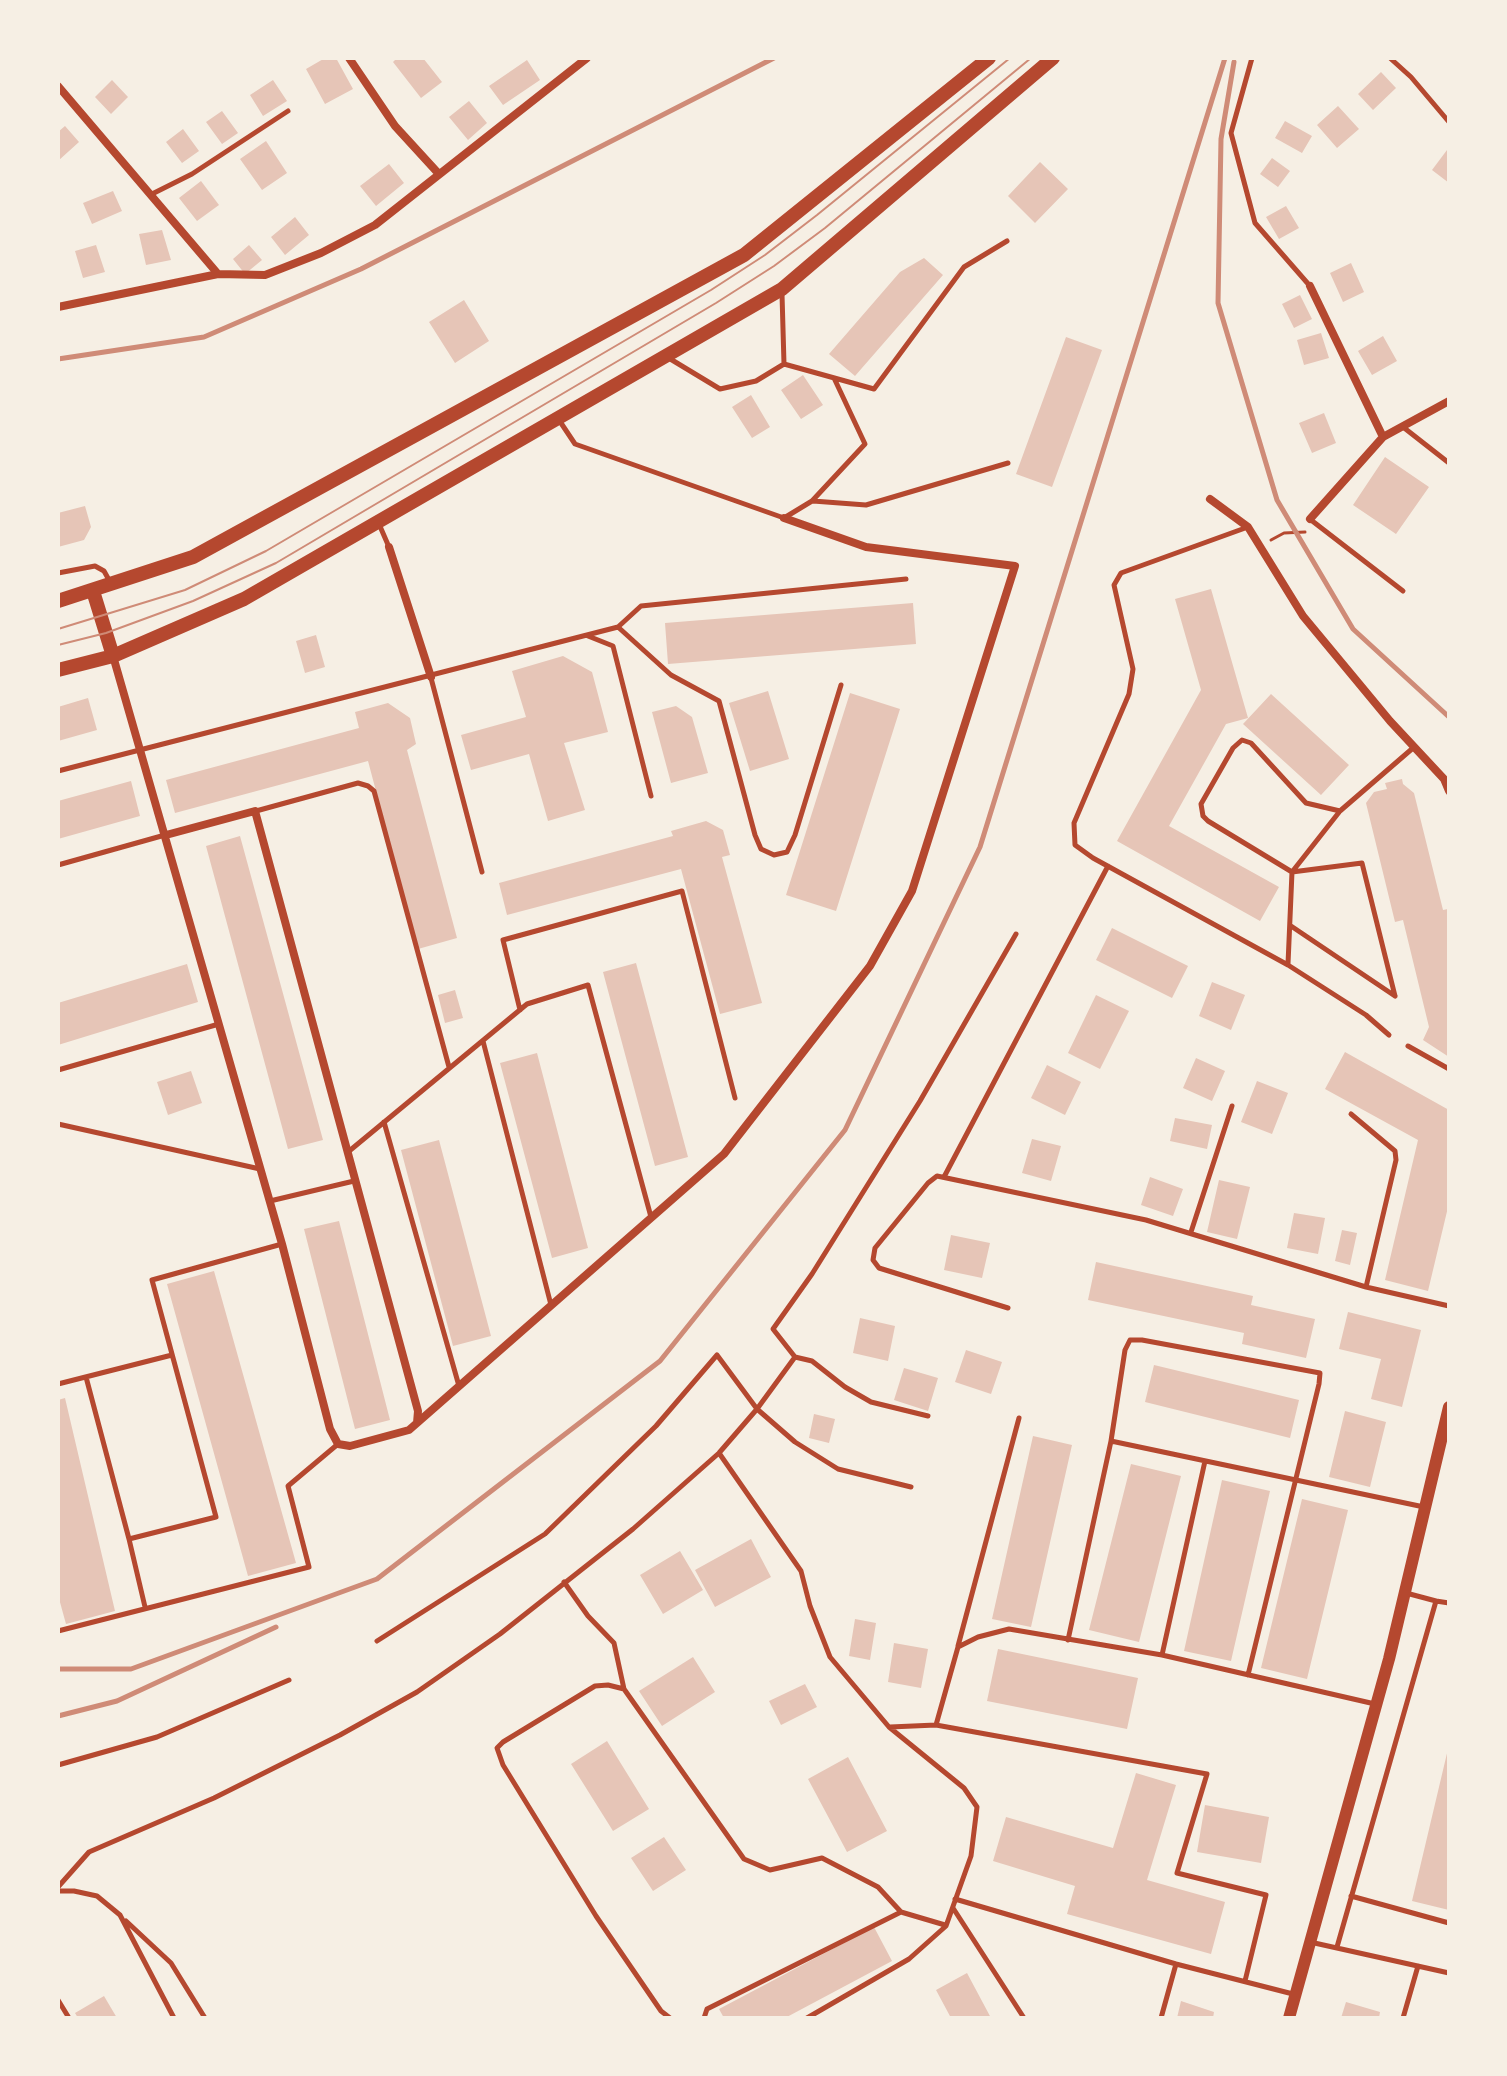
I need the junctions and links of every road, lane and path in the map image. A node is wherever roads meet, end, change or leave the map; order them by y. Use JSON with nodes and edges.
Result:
{"nodes":[{"id":1,"x":349,"y":58,"type":"edge"},
{"id":2,"x":587,"y":58,"type":"edge"},
{"id":3,"x":989,"y":58,"type":"edge"},
{"id":4,"x":1053,"y":58,"type":"edge"},
{"id":5,"x":1252,"y":58,"type":"edge"},
{"id":6,"x":1390,"y":58,"type":"edge"},
{"id":7,"x":58,"y":86,"type":"edge"},
{"id":8,"x":288,"y":111,"type":"dead end"},
{"id":9,"x":1449,"y":122,"type":"edge"},
{"id":10,"x":438,"y":173,"type":"junction"},
{"id":11,"x":152,"y":194,"type":"junction"},
{"id":12,"x":1007,"y":241,"type":"dead end"},
{"id":13,"x":218,"y":274,"type":"junction"},
{"id":14,"x":1310,"y":286,"type":"joint"},
{"id":15,"x":782,"y":289,"type":"junction"},
{"id":16,"x":58,"y":307,"type":"edge"},
{"id":17,"x":666,"y":356,"type":"junction"},
{"id":18,"x":784,"y":364,"type":"junction"},
{"id":19,"x":834,"y":378,"type":"junction"},
{"id":20,"x":1449,"y":401,"type":"edge"},
{"id":21,"x":559,"y":419,"type":"junction"},
{"id":22,"x":1402,"y":427,"type":"junction"},
{"id":23,"x":1383,"y":437,"type":"junction"},
{"id":24,"x":1008,"y":463,"type":"dead end"},
{"id":25,"x":1449,"y":463,"type":"edge"},
{"id":26,"x":1210,"y":499,"type":"dead end"},
{"id":27,"x":812,"y":501,"type":"junction"},
{"id":28,"x":784,"y":518,"type":"junction"},
{"id":29,"x":1310,"y":519,"type":"joint"},
{"id":30,"x":379,"y":523,"type":"junction"},
{"id":31,"x":1248,"y":527,"type":"junction"},
{"id":32,"x":1320,"y":527,"type":"junction"},
{"id":33,"x":1260,"y":546,"type":"junction"},
{"id":34,"x":389,"y":547,"type":"joint"},
{"id":35,"x":58,"y":573,"type":"edge"},
{"id":36,"x":906,"y":579,"type":"dead end"},
{"id":37,"x":112,"y":584,"type":"junction"},
{"id":38,"x":93,"y":591,"type":"junction"},
{"id":39,"x":1403,"y":591,"type":"dead end"},
{"id":40,"x":58,"y":601,"type":"edge"},
{"id":41,"x":618,"y":627,"type":"junction"},
{"id":42,"x":587,"y":635,"type":"junction"},
{"id":43,"x":113,"y":656,"type":"junction"},
{"id":44,"x":58,"y":670,"type":"edge"},
{"id":45,"x":431,"y":677,"type":"junction"},
{"id":46,"x":841,"y":685,"type":"dead end"},
{"id":47,"x":1413,"y":748,"type":"junction"},
{"id":48,"x":141,"y":750,"type":"junction"},
{"id":49,"x":58,"y":771,"type":"edge"},
{"id":50,"x":1449,"y":791,"type":"edge"},
{"id":51,"x":651,"y":796,"type":"dead end"},
{"id":52,"x":255,"y":811,"type":"junction"},
{"id":53,"x":1340,"y":811,"type":"junction"},
{"id":54,"x":166,"y":835,"type":"junction"},
{"id":55,"x":58,"y":865,"type":"edge"},
{"id":56,"x":1108,"y":866,"type":"junction"},
{"id":57,"x":482,"y":872,"type":"dead end"},
{"id":58,"x":1292,"y":872,"type":"junction"},
{"id":59,"x":1290,"y":925,"type":"junction"},
{"id":60,"x":1016,"y":934,"type":"dead end"},
{"id":61,"x":1288,"y":965,"type":"junction"},
{"id":62,"x":520,"y":1010,"type":"junction"},
{"id":63,"x":219,"y":1024,"type":"junction"},
{"id":64,"x":1389,"y":1035,"type":"dead end"},
{"id":65,"x":483,"y":1041,"type":"junction"},
{"id":66,"x":1408,"y":1046,"type":"dead end"},
{"id":67,"x":449,"y":1068,"type":"junction"},
{"id":68,"x":1449,"y":1069,"type":"edge"},
{"id":69,"x":58,"y":1070,"type":"edge"},
{"id":70,"x":735,"y":1098,"type":"dead end"},
{"id":71,"x":1232,"y":1106,"type":"dead end"},
{"id":72,"x":1351,"y":1114,"type":"dead end"},
{"id":73,"x":384,"y":1122,"type":"junction"},
{"id":74,"x":58,"y":1124,"type":"edge"},
{"id":75,"x":347,"y":1153,"type":"junction"},
{"id":76,"x":260,"y":1169,"type":"junction"},
{"id":77,"x":944,"y":1177,"type":"junction"},
{"id":78,"x":354,"y":1181,"type":"junction"},
{"id":79,"x":270,"y":1202,"type":"junction"},
{"id":80,"x":651,"y":1217,"type":"junction"},
{"id":81,"x":1191,"y":1232,"type":"junction"},
{"id":82,"x":282,"y":1244,"type":"junction"},
{"id":83,"x":1366,"y":1287,"type":"junction"},
{"id":84,"x":551,"y":1305,"type":"junction"},
{"id":85,"x":1449,"y":1306,"type":"edge"},
{"id":86,"x":1008,"y":1308,"type":"dead end"},
{"id":87,"x":172,"y":1355,"type":"junction"},
{"id":88,"x":795,"y":1357,"type":"junction"},
{"id":89,"x":86,"y":1377,"type":"junction"},
{"id":90,"x":58,"y":1384,"type":"edge"},
{"id":91,"x":459,"y":1386,"type":"junction"},
{"id":92,"x":1449,"y":1407,"type":"edge"},
{"id":93,"x":757,"y":1409,"type":"junction"},
{"id":94,"x":928,"y":1416,"type":"dead end"},
{"id":95,"x":1019,"y":1418,"type":"dead end"},
{"id":96,"x":417,"y":1423,"type":"junction"},
{"id":97,"x":1111,"y":1441,"type":"junction"},
{"id":98,"x":338,"y":1444,"type":"junction"},
{"id":99,"x":719,"y":1453,"type":"junction"},
{"id":100,"x":1205,"y":1461,"type":"junction"},
{"id":101,"x":1293,"y":1481,"type":"junction"},
{"id":102,"x":911,"y":1487,"type":"dead end"},
{"id":103,"x":1425,"y":1507,"type":"junction"},
{"id":104,"x":129,"y":1539,"type":"junction"},
{"id":105,"x":564,"y":1582,"type":"junction"},
{"id":106,"x":1405,"y":1593,"type":"junction"},
{"id":107,"x":1436,"y":1601,"type":"junction"},
{"id":108,"x":1449,"y":1603,"type":"edge"},
{"id":109,"x":145,"y":1607,"type":"junction"},
{"id":110,"x":58,"y":1631,"type":"edge"},
{"id":111,"x":1068,"y":1640,"type":"junction"},
{"id":112,"x":377,"y":1641,"type":"dead end"},
{"id":113,"x":958,"y":1647,"type":"junction"},
{"id":114,"x":1162,"y":1655,"type":"junction"},
{"id":115,"x":1248,"y":1675,"type":"junction"},
{"id":116,"x":289,"y":1680,"type":"dead end"},
{"id":117,"x":624,"y":1689,"type":"junction"},
{"id":118,"x":1376,"y":1704,"type":"junction"},
{"id":119,"x":936,"y":1725,"type":"junction"},
{"id":120,"x":889,"y":1727,"type":"junction"},
{"id":121,"x":58,"y":1765,"type":"edge"},
{"id":122,"x":58,"y":1889,"type":"edge"},
{"id":123,"x":1351,"y":1896,"type":"junction"},
{"id":124,"x":955,"y":1899,"type":"junction"},
{"id":125,"x":953,"y":1907,"type":"junction"},
{"id":126,"x":901,"y":1912,"type":"junction"},
{"id":127,"x":120,"y":1915,"type":"junction"},
{"id":128,"x":1449,"y":1923,"type":"edge"},
{"id":129,"x":946,"y":1926,"type":"junction"},
{"id":130,"x":1310,"y":1942,"type":"junction"},
{"id":131,"x":1337,"y":1947,"type":"junction"},
{"id":132,"x":1176,"y":1964,"type":"junction"},
{"id":133,"x":1418,"y":1966,"type":"junction"},
{"id":134,"x":1449,"y":1973,"type":"edge"},
{"id":135,"x":1245,"y":1981,"type":"junction"},
{"id":136,"x":1295,"y":1995,"type":"junction"},
{"id":137,"x":58,"y":2000,"type":"edge"},
{"id":138,"x":69,"y":2018,"type":"edge"},
{"id":139,"x":174,"y":2018,"type":"edge"},
{"id":140,"x":205,"y":2018,"type":"edge"},
{"id":141,"x":670,"y":2018,"type":"edge"},
{"id":142,"x":704,"y":2018,"type":"edge"},
{"id":143,"x":808,"y":2018,"type":"edge"},
{"id":144,"x":1024,"y":2018,"type":"edge"},
{"id":145,"x":1161,"y":2018,"type":"edge"},
{"id":146,"x":1289,"y":2018,"type":"edge"},
{"id":147,"x":1403,"y":2018,"type":"edge"}],
"edges":[{"from":1,"to":10,"type":"street"},
{"from":2,"to":10,"type":"street"},
{"from":3,"to":37,"type":"main road"},
{"from":4,"to":15,"type":"main road"},
{"from":5,"to":14,"type":"lane"},
{"from":6,"to":9,"type":"lane"},
{"from":7,"to":11,"type":"street"},
{"from":8,"to":11,"type":"lane"},
{"from":10,"to":13,"type":"street"},
{"from":11,"to":13,"type":"street"},
{"from":12,"to":19,"type":"lane"},
{"from":13,"to":16,"type":"street"},
{"from":14,"to":23,"type":"street"},
{"from":15,"to":17,"type":"main road"},
{"from":15,"to":18,"type":"lane"},
{"from":17,"to":18,"type":"lane"},
{"from":17,"to":21,"type":"main road"},
{"from":18,"to":19,"type":"lane"},
{"from":19,"to":27,"type":"lane"},
{"from":20,"to":22,"type":"street"},
{"from":21,"to":28,"type":"lane"},
{"from":21,"to":30,"type":"main road"},
{"from":22,"to":23,"type":"street"},
{"from":22,"to":25,"type":"lane"},
{"from":23,"to":29,"type":"street"},
{"from":24,"to":27,"type":"lane"},
{"from":26,"to":31,"type":"street"},
{"from":27,"to":28,"type":"lane"},
{"from":28,"to":80,"type":"street"},
{"from":29,"to":32,"type":"lane"},
{"from":30,"to":34,"type":"lane"},
{"from":30,"to":43,"type":"main road"},
{"from":31,"to":33,"type":"street"},
{"from":31,"to":56,"type":"lane"},
{"from":32,"to":33,"type":"path"},
{"from":32,"to":39,"type":"lane"},
{"from":33,"to":47,"type":"street"},
{"from":34,"to":45,"type":"street"},
{"from":35,"to":37,"type":"lane"},
{"from":36,"to":41,"type":"lane"},
{"from":37,"to":38,"type":"main road"},
{"from":38,"to":40,"type":"main road"},
{"from":38,"to":43,"type":"main road"},
{"from":41,"to":42,"type":"lane"},
{"from":41,"to":46,"type":"lane"},
{"from":42,"to":45,"type":"lane"},
{"from":42,"to":51,"type":"lane"},
{"from":43,"to":44,"type":"main road"},
{"from":43,"to":48,"type":"street"},
{"from":45,"to":48,"type":"lane"},
{"from":45,"to":57,"type":"lane"},
{"from":47,"to":50,"type":"street"},
{"from":47,"to":53,"type":"lane"},
{"from":48,"to":49,"type":"lane"},
{"from":48,"to":54,"type":"street"},
{"from":52,"to":54,"type":"street"},
{"from":52,"to":67,"type":"lane"},
{"from":52,"to":75,"type":"street"},
{"from":53,"to":58,"type":"lane"},
{"from":53,"to":58,"type":"lane"},
{"from":54,"to":55,"type":"lane"},
{"from":54,"to":63,"type":"street"},
{"from":56,"to":61,"type":"lane"},
{"from":56,"to":77,"type":"lane"},
{"from":58,"to":59,"type":"lane"},
{"from":58,"to":59,"type":"lane"},
{"from":59,"to":61,"type":"lane"},
{"from":60,"to":88,"type":"lane"},
{"from":61,"to":64,"type":"lane"},
{"from":62,"to":65,"type":"lane"},
{"from":62,"to":70,"type":"lane"},
{"from":62,"to":80,"type":"lane"},
{"from":63,"to":69,"type":"lane"},
{"from":63,"to":76,"type":"street"},
{"from":65,"to":67,"type":"lane"},
{"from":65,"to":84,"type":"lane"},
{"from":66,"to":68,"type":"lane"},
{"from":67,"to":73,"type":"lane"},
{"from":71,"to":81,"type":"lane"},
{"from":72,"to":83,"type":"lane"},
{"from":73,"to":75,"type":"lane"},
{"from":73,"to":91,"type":"lane"},
{"from":74,"to":76,"type":"lane"},
{"from":75,"to":78,"type":"street"},
{"from":76,"to":79,"type":"street"},
{"from":77,"to":81,"type":"lane"},
{"from":77,"to":86,"type":"lane"},
{"from":78,"to":79,"type":"lane"},
{"from":78,"to":96,"type":"street"},
{"from":79,"to":82,"type":"street"},
{"from":80,"to":84,"type":"street"},
{"from":81,"to":83,"type":"lane"},
{"from":82,"to":87,"type":"lane"},
{"from":82,"to":98,"type":"street"},
{"from":83,"to":85,"type":"lane"},
{"from":84,"to":91,"type":"street"},
{"from":87,"to":89,"type":"lane"},
{"from":87,"to":104,"type":"lane"},
{"from":88,"to":93,"type":"lane"},
{"from":88,"to":94,"type":"lane"},
{"from":89,"to":90,"type":"lane"},
{"from":89,"to":104,"type":"lane"},
{"from":91,"to":96,"type":"street"},
{"from":92,"to":103,"type":"street"},
{"from":93,"to":99,"type":"lane"},
{"from":93,"to":102,"type":"lane"},
{"from":93,"to":112,"type":"lane"},
{"from":95,"to":113,"type":"lane"},
{"from":96,"to":98,"type":"street"},
{"from":97,"to":100,"type":"lane"},
{"from":97,"to":101,"type":"lane"},
{"from":97,"to":111,"type":"lane"},
{"from":98,"to":109,"type":"lane"},
{"from":99,"to":105,"type":"lane"},
{"from":99,"to":120,"type":"lane"},
{"from":100,"to":101,"type":"lane"},
{"from":100,"to":114,"type":"lane"},
{"from":101,"to":103,"type":"lane"},
{"from":101,"to":115,"type":"lane"},
{"from":103,"to":106,"type":"street"},
{"from":104,"to":109,"type":"lane"},
{"from":105,"to":117,"type":"lane"},
{"from":105,"to":122,"type":"lane"},
{"from":106,"to":107,"type":"lane"},
{"from":106,"to":118,"type":"street"},
{"from":107,"to":108,"type":"lane"},
{"from":107,"to":123,"type":"lane"},
{"from":109,"to":110,"type":"lane"},
{"from":111,"to":113,"type":"lane"},
{"from":111,"to":114,"type":"lane"},
{"from":113,"to":119,"type":"lane"},
{"from":114,"to":115,"type":"lane"},
{"from":115,"to":118,"type":"lane"},
{"from":116,"to":121,"type":"lane"},
{"from":117,"to":126,"type":"lane"},
{"from":117,"to":141,"type":"lane"},
{"from":118,"to":130,"type":"street"},
{"from":119,"to":120,"type":"lane"},
{"from":119,"to":135,"type":"lane"},
{"from":120,"to":124,"type":"lane"},
{"from":122,"to":127,"type":"lane"},
{"from":123,"to":128,"type":"lane"},
{"from":123,"to":131,"type":"lane"},
{"from":124,"to":125,"type":"lane"},
{"from":124,"to":132,"type":"lane"},
{"from":125,"to":129,"type":"lane"},
{"from":125,"to":144,"type":"lane"},
{"from":126,"to":129,"type":"lane"},
{"from":126,"to":142,"type":"lane"},
{"from":127,"to":139,"type":"lane"},
{"from":127,"to":140,"type":"lane"},
{"from":129,"to":143,"type":"lane"},
{"from":130,"to":131,"type":"lane"},
{"from":130,"to":136,"type":"street"},
{"from":131,"to":133,"type":"lane"},
{"from":132,"to":135,"type":"lane"},
{"from":132,"to":145,"type":"lane"},
{"from":133,"to":134,"type":"lane"},
{"from":133,"to":147,"type":"lane"},
{"from":135,"to":136,"type":"lane"},
{"from":136,"to":146,"type":"street"},
{"from":137,"to":138,"type":"lane"}]}
